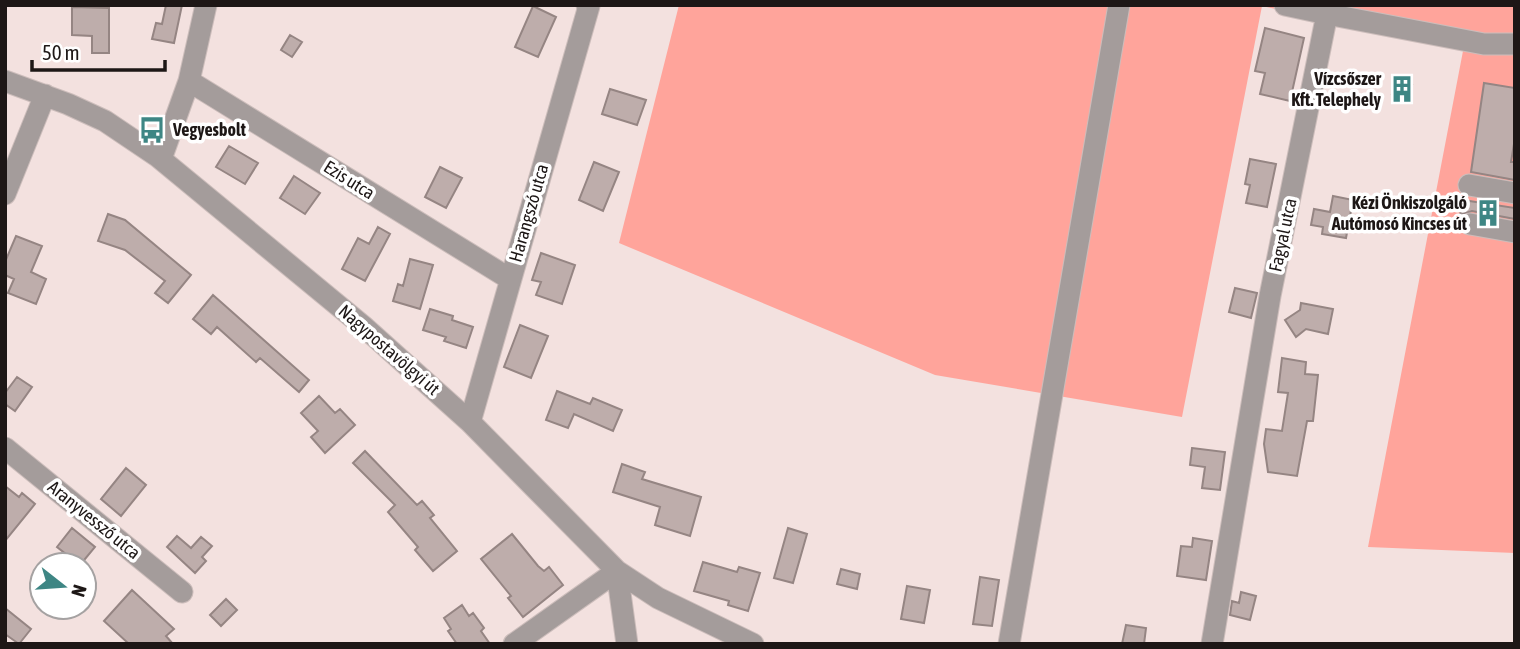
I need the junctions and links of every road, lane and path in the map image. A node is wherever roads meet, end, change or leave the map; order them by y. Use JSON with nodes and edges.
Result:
{"nodes":[{"id":1,"x":206,"y":5,"type":"edge"},
{"id":2,"x":587,"y":5,"type":"edge"},
{"id":3,"x":1119,"y":5,"type":"edge"},
{"id":4,"x":1294,"y":8,"type":"edge"},
{"id":5,"x":1327,"y":14,"type":"junction"},
{"id":6,"x":1515,"y":44,"type":"edge"},
{"id":7,"x":5,"y":81,"type":"edge"},
{"id":8,"x":189,"y":81,"type":"junction"},
{"id":9,"x":45,"y":95,"type":"junction"},
{"id":10,"x":161,"y":159,"type":"junction"},
{"id":11,"x":1469,"y":185,"type":"dead end"},
{"id":12,"x":1515,"y":193,"type":"edge"},
{"id":13,"x":5,"y":194,"type":"edge"},
{"id":14,"x":1470,"y":224,"type":"dead end"},
{"id":15,"x":1515,"y":232,"type":"edge"},
{"id":16,"x":509,"y":279,"type":"junction"},
{"id":17,"x":470,"y":422,"type":"junction"},
{"id":18,"x":5,"y":448,"type":"edge"},
{"id":19,"x":617,"y":571,"type":"junction"},
{"id":20,"x":183,"y":592,"type":"dead end"},
{"id":21,"x":514,"y":644,"type":"edge"},
{"id":22,"x":627,"y":644,"type":"edge"},
{"id":23,"x":753,"y":644,"type":"edge"},
{"id":24,"x":1009,"y":644,"type":"edge"},
{"id":25,"x":1212,"y":644,"type":"edge"}],
"edges":[{"from":1,"to":8,"type":"street"},
{"from":2,"to":16,"type":"street","name":"Harangszó utca"},
{"from":3,"to":24,"type":"street"},
{"from":4,"to":5,"type":"street"},
{"from":5,"to":6,"type":"street"},
{"from":5,"to":25,"type":"street","name":"Fagyal utca"},
{"from":7,"to":9,"type":"street","name":"Nagypostavölgyi út"},
{"from":8,"to":10,"type":"street"},
{"from":8,"to":16,"type":"street","name":"Ezis utca"},
{"from":9,"to":10,"type":"street","name":"Nagypostavölgyi út"},
{"from":9,"to":13,"type":"street"},
{"from":10,"to":17,"type":"street","name":"Nagypostavölgyi út"},
{"from":11,"to":12,"type":"street"},
{"from":14,"to":15,"type":"street"},
{"from":16,"to":17,"type":"street","name":"Harangszó utca"},
{"from":17,"to":19,"type":"street","name":"Nagypostavölgyi út"},
{"from":18,"to":20,"type":"street","name":"Aranyvessző utca"},
{"from":19,"to":21,"type":"street"},
{"from":19,"to":22,"type":"street"},
{"from":19,"to":23,"type":"street","name":"Nagypostavölgyi út"}]}
